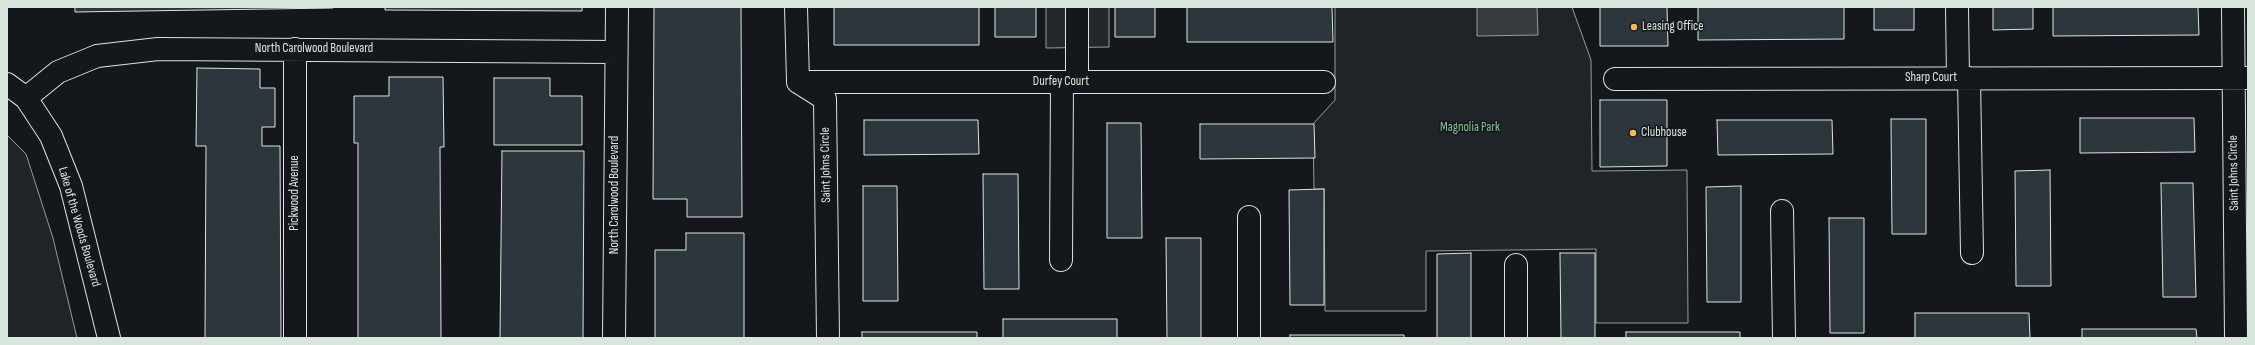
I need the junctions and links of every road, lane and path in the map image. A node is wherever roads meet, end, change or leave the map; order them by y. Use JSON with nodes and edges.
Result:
{"nodes":[{"id":1,"x":617,"y":7,"type":"edge"},
{"id":2,"x":796,"y":7,"type":"edge"},
{"id":3,"x":1077,"y":7,"type":"edge"},
{"id":4,"x":1957,"y":7,"type":"edge"},
{"id":5,"x":2233,"y":7,"type":"edge"},
{"id":6,"x":296,"y":49,"type":"junction"},
{"id":7,"x":616,"y":52,"type":"junction"},
{"id":8,"x":1963,"y":78,"type":"junction"},
{"id":9,"x":2240,"y":78,"type":"edge"},
{"id":10,"x":1614,"y":79,"type":"dead end"},
{"id":11,"x":798,"y":82,"type":"junction"},
{"id":12,"x":1070,"y":82,"type":"junction"},
{"id":13,"x":1324,"y":82,"type":"dead end"},
{"id":14,"x":7,"y":84,"type":"edge"},
{"id":15,"x":26,"y":98,"type":"junction"},
{"id":16,"x":1782,"y":211,"type":"dead end"},
{"id":17,"x":1249,"y":217,"type":"dead end"},
{"id":18,"x":1972,"y":254,"type":"dead end"},
{"id":19,"x":1061,"y":260,"type":"dead end"},
{"id":20,"x":1516,"y":265,"type":"dead end"},
{"id":21,"x":109,"y":338,"type":"edge"},
{"id":22,"x":295,"y":338,"type":"edge"},
{"id":23,"x":614,"y":338,"type":"edge"},
{"id":24,"x":828,"y":338,"type":"edge"},
{"id":25,"x":1249,"y":338,"type":"edge"},
{"id":26,"x":1516,"y":338,"type":"edge"},
{"id":27,"x":1784,"y":338,"type":"edge"},
{"id":28,"x":2236,"y":338,"type":"edge"}],
"edges":[{"from":1,"to":7,"type":"street","name":"North Carolwood Boulevard"},
{"from":2,"to":11,"type":"street"},
{"from":3,"to":12,"type":"street"},
{"from":4,"to":8,"type":"street"},
{"from":5,"to":9,"type":"street","name":"Saint Johns Circle"},
{"from":6,"to":7,"type":"street","name":"North Carolwood Boulevard"},
{"from":6,"to":15,"type":"street","name":"North Carolwood Boulevard"},
{"from":6,"to":22,"type":"street","name":"Pickwood Avenue"},
{"from":7,"to":23,"type":"street","name":"North Carolwood Boulevard"},
{"from":8,"to":9,"type":"street","name":"Sharp Court"},
{"from":8,"to":10,"type":"street","name":"Sharp Court"},
{"from":8,"to":18,"type":"street"},
{"from":9,"to":28,"type":"street","name":"Saint Johns Circle"},
{"from":11,"to":12,"type":"street","name":"Durfey Court"},
{"from":11,"to":24,"type":"street","name":"Saint Johns Circle"},
{"from":12,"to":13,"type":"street","name":"Durfey Court"},
{"from":12,"to":19,"type":"street"},
{"from":14,"to":15,"type":"street","name":"Lake of the Woods Boulevard"},
{"from":15,"to":21,"type":"street","name":"Lake of the Woods Boulevard"},
{"from":16,"to":27,"type":"street"},
{"from":17,"to":25,"type":"street"},
{"from":20,"to":26,"type":"street"}]}
